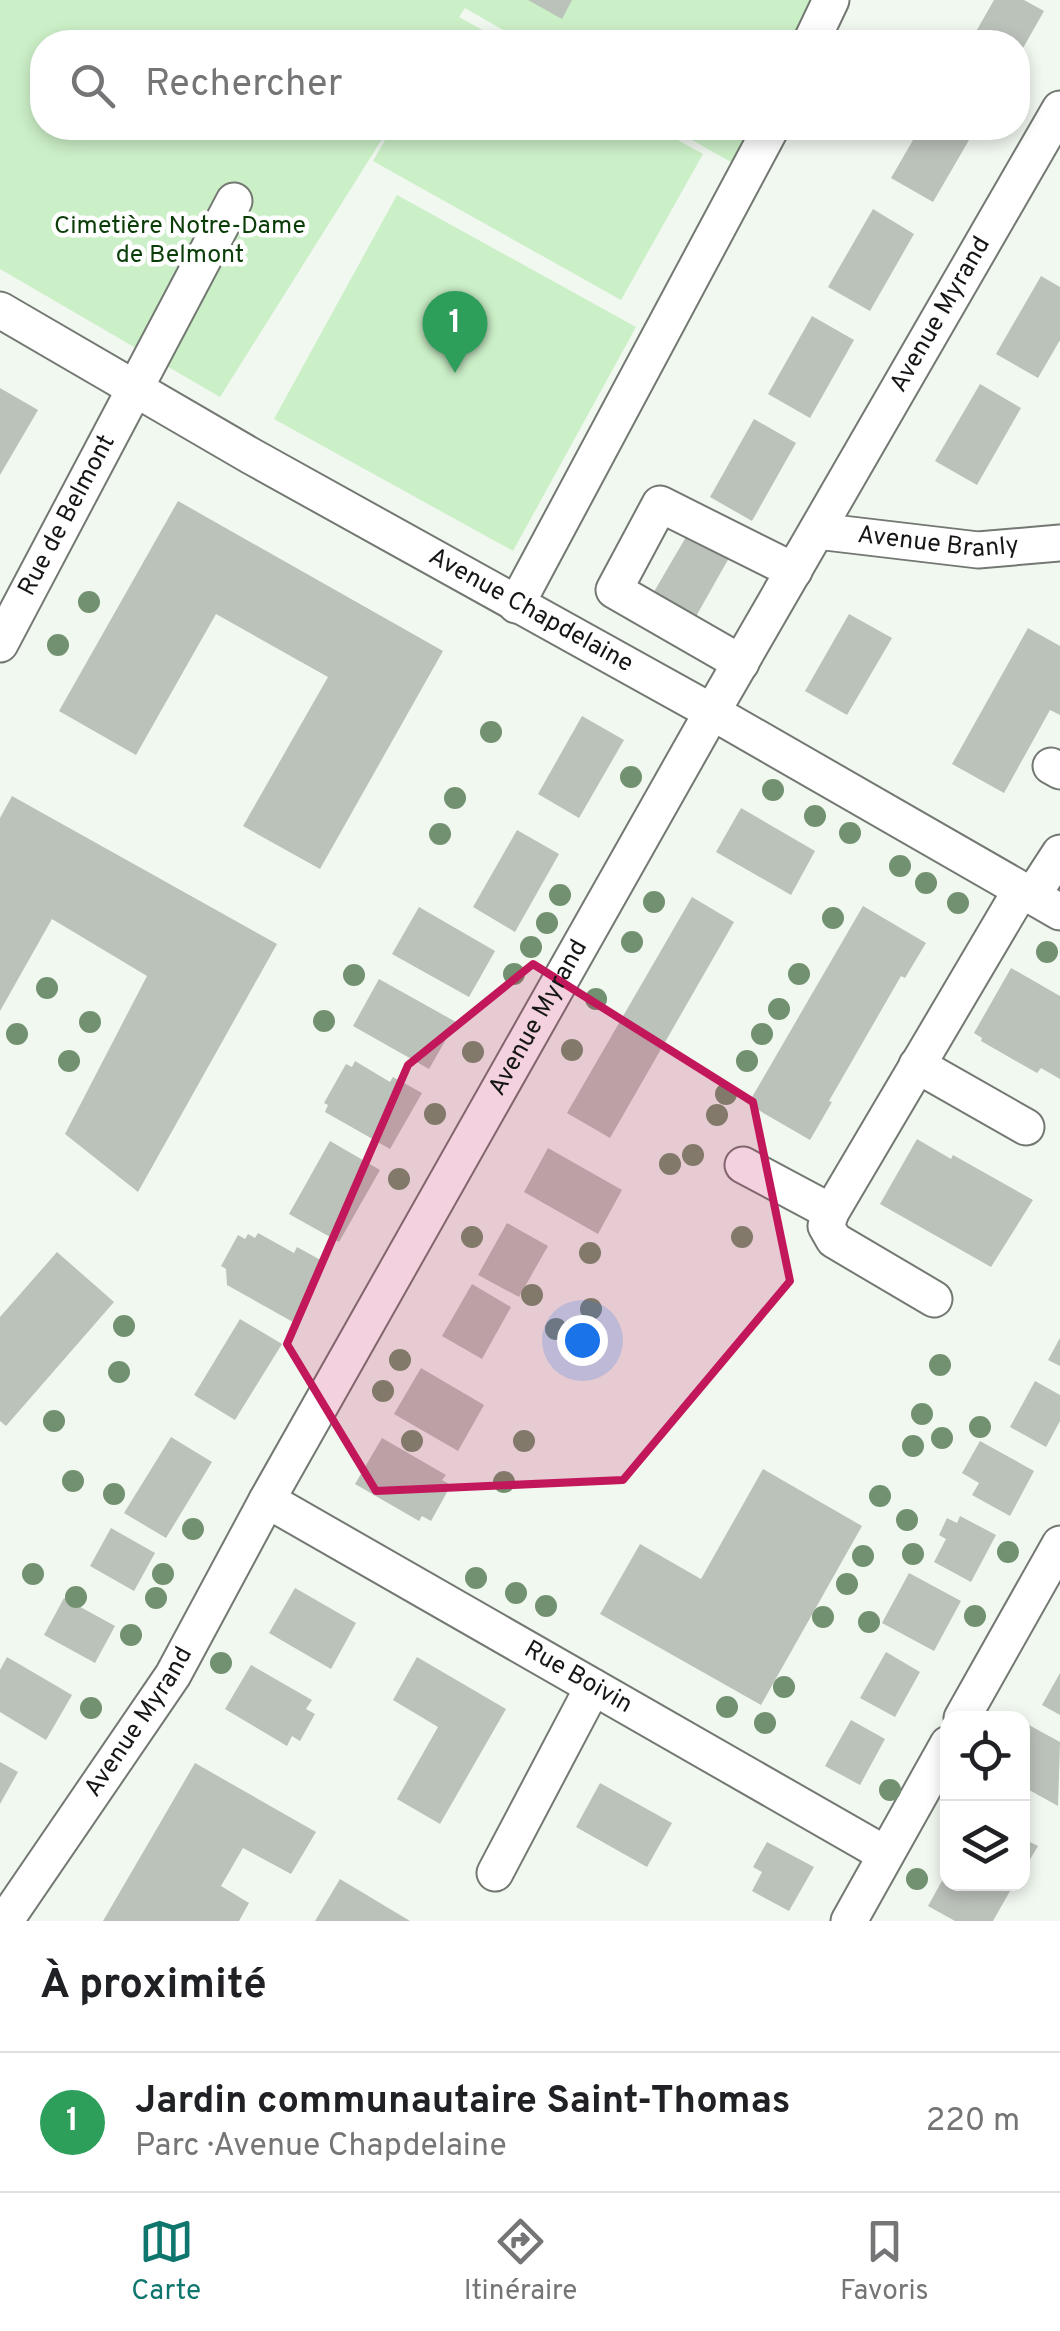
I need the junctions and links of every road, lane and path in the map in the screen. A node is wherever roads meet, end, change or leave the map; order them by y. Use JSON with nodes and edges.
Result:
{"nodes":[{"id":1,"x":831,"y":0,"type":"edge"},
{"id":2,"x":817,"y":30,"type":"edge"},
{"id":3,"x":1060,"y":109,"type":"edge"},
{"id":4,"x":766,"y":140,"type":"edge"},
{"id":5,"x":234,"y":200,"type":"dead end"},
{"id":6,"x":0,"y":310,"type":"edge"},
{"id":7,"x":138,"y":388,"type":"junction"},
{"id":8,"x":817,"y":532,"type":"junction"},
{"id":9,"x":1060,"y":543,"type":"edge"},
{"id":10,"x":794,"y":571,"type":"junction"},
{"id":11,"x":516,"y":604,"type":"junction"},
{"id":12,"x":0,"y":644,"type":"edge"},
{"id":13,"x":741,"y":663,"type":"junction"},
{"id":14,"x":712,"y":712,"type":"junction"},
{"id":15,"x":1060,"y":852,"type":"edge"},
{"id":16,"x":1038,"y":900,"type":"edge"},
{"id":17,"x":918,"y":1066,"type":"junction"},
{"id":18,"x":1026,"y":1128,"type":"dead end"},
{"id":19,"x":743,"y":1165,"type":"dead end"},
{"id":20,"x":832,"y":1212,"type":"junction"},
{"id":21,"x":934,"y":1300,"type":"dead end"},
{"id":22,"x":267,"y":1500,"type":"junction"},
{"id":23,"x":1060,"y":1544,"type":"edge"},
{"id":24,"x":593,"y":1687,"type":"junction"},
{"id":25,"x":966,"y":1711,"type":"edge"},
{"id":26,"x":940,"y":1758,"type":"edge"},
{"id":27,"x":886,"y":1854,"type":"junction"},
{"id":28,"x":495,"y":1872,"type":"dead end"},
{"id":29,"x":5,"y":1921,"type":"edge"},
{"id":30,"x":848,"y":1921,"type":"edge"}],
"edges":[{"from":1,"to":2,"type":"street"},
{"from":3,"to":8,"type":"street","name":"Avenue Myrand"},
{"from":4,"to":11,"type":"street"},
{"from":5,"to":7,"type":"street","name":"Rue de Belmont"},
{"from":6,"to":7,"type":"street","name":"Avenue Chapdelaine"},
{"from":7,"to":11,"type":"street","name":"Avenue Chapdelaine"},
{"from":7,"to":12,"type":"street","name":"Rue de Belmont"},
{"from":8,"to":9,"type":"street","name":"Avenue Branly"},
{"from":8,"to":10,"type":"street","name":"Avenue Myrand"},
{"from":10,"to":13,"type":"street","name":"Avenue Myrand"},
{"from":10,"to":13,"type":"street"},
{"from":11,"to":14,"type":"street","name":"Avenue Chapdelaine"},
{"from":13,"to":14,"type":"street","name":"Avenue Myrand"},
{"from":14,"to":16,"type":"street","name":"Avenue Chapdelaine"},
{"from":14,"to":22,"type":"street","name":"Avenue Myrand"},
{"from":15,"to":16,"type":"street"},
{"from":16,"to":17,"type":"street"},
{"from":17,"to":18,"type":"street"},
{"from":17,"to":20,"type":"street"},
{"from":19,"to":20,"type":"street"},
{"from":20,"to":21,"type":"street"},
{"from":22,"to":24,"type":"street","name":"Rue Boivin"},
{"from":22,"to":29,"type":"street","name":"Avenue Myrand"},
{"from":23,"to":25,"type":"street"},
{"from":24,"to":27,"type":"street","name":"Rue Boivin"},
{"from":24,"to":28,"type":"street"},
{"from":26,"to":27,"type":"street"},
{"from":27,"to":30,"type":"street"}]}
